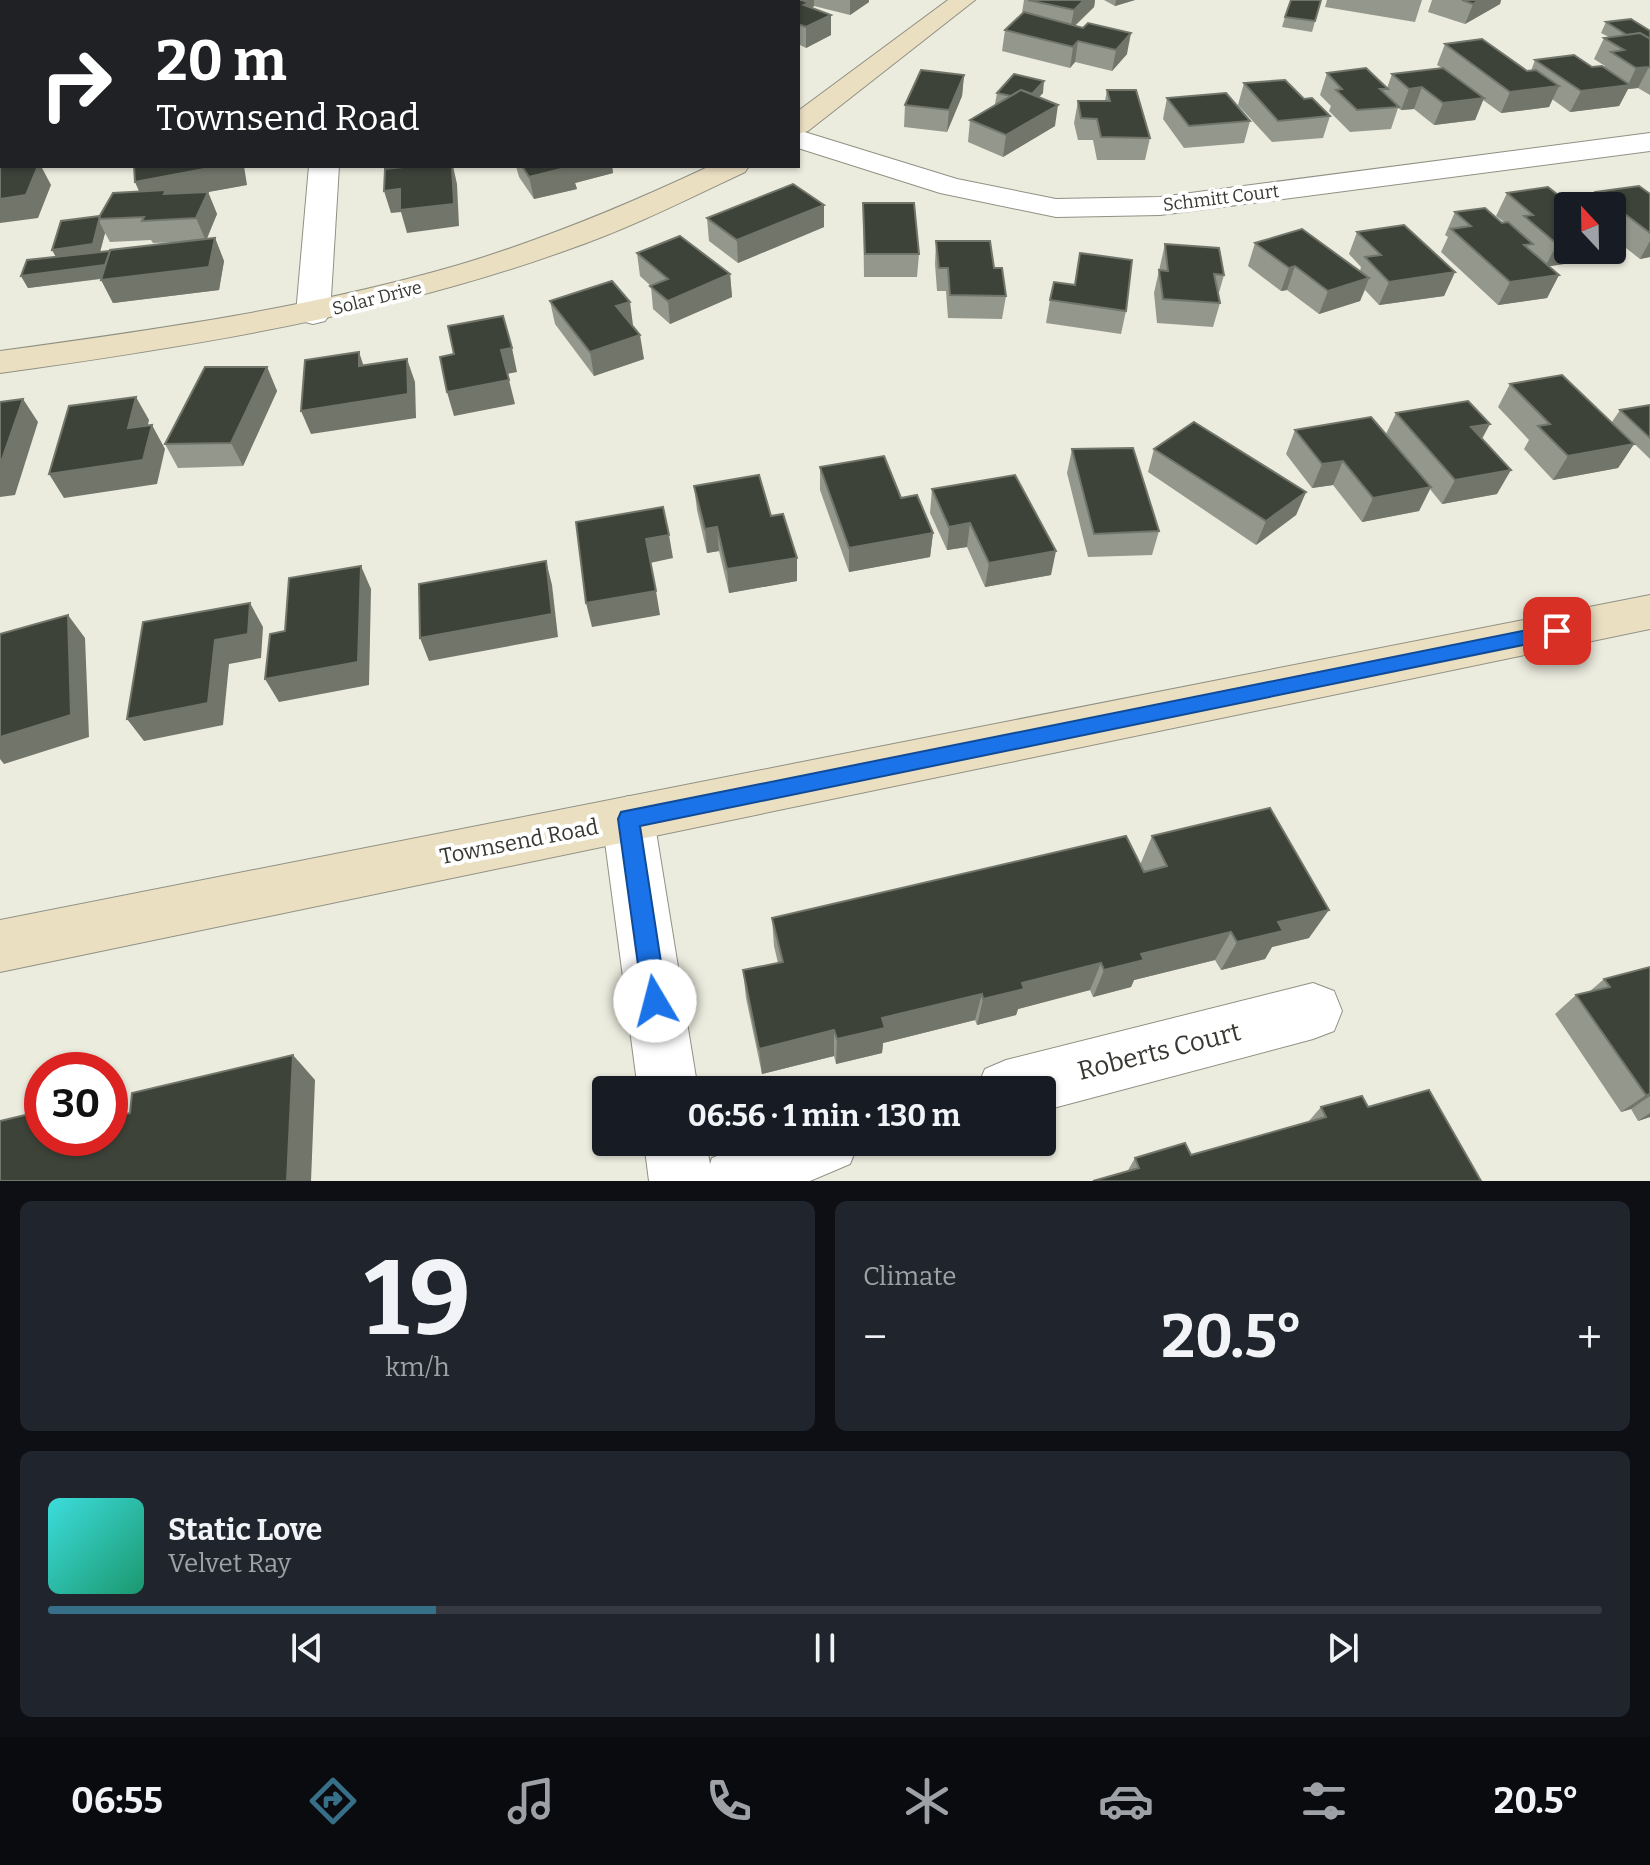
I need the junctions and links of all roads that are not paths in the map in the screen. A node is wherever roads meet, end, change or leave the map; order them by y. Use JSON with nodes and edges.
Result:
{"nodes":[{"id":1,"x":963,"y":0,"type":"edge"},
{"id":2,"x":800,"y":123,"type":"edge"},
{"id":3,"x":800,"y":140,"type":"edge"},
{"id":4,"x":1650,"y":142,"type":"edge"},
{"id":5,"x":324,"y":168,"type":"edge"},
{"id":6,"x":730,"y":168,"type":"edge"},
{"id":7,"x":313,"y":314,"type":"junction"},
{"id":8,"x":0,"y":362,"type":"edge"},
{"id":9,"x":1650,"y":612,"type":"edge"},
{"id":10,"x":628,"y":819,"type":"junction"},
{"id":11,"x":0,"y":946,"type":"edge"},
{"id":12,"x":1313,"y":1011,"type":"dead end"},
{"id":13,"x":666,"y":1076,"type":"edge"},
{"id":14,"x":1056,"y":1077,"type":"edge"},
{"id":15,"x":677,"y":1156,"type":"edge"},
{"id":16,"x":795,"y":1156,"type":"edge"},
{"id":17,"x":681,"y":1181,"type":"edge"},
{"id":18,"x":735,"y":1181,"type":"edge"}],
"edges":[{"from":1,"to":2,"type":"street"},
{"from":3,"to":4,"type":"street","name":"Schmitt Court"},
{"from":5,"to":7,"type":"street"},
{"from":6,"to":7,"type":"street","name":"Solar Drive"},
{"from":7,"to":8,"type":"street","name":"Solar Drive"},
{"from":9,"to":10,"type":"street","name":"Townsend Road"},
{"from":10,"to":11,"type":"street","name":"Townsend Road"},
{"from":10,"to":13,"type":"street"},
{"from":12,"to":14,"type":"street","name":"Roberts Court"},
{"from":15,"to":17,"type":"street"},
{"from":16,"to":18,"type":"street"}]}
